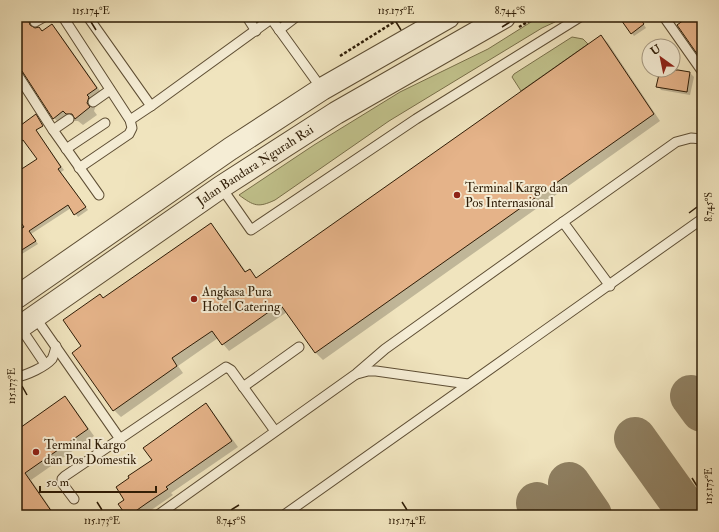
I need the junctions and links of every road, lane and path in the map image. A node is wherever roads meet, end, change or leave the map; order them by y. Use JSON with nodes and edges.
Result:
{"nodes":[{"id":1,"x":44,"y":17,"type":"edge"},
{"id":2,"x":63,"y":17,"type":"edge"},
{"id":3,"x":88,"y":17,"type":"edge"},
{"id":4,"x":247,"y":17,"type":"edge"},
{"id":5,"x":296,"y":17,"type":"edge"},
{"id":6,"x":448,"y":17,"type":"edge"},
{"id":7,"x":504,"y":17,"type":"edge"},
{"id":8,"x":580,"y":17,"type":"edge"},
{"id":9,"x":665,"y":17,"type":"edge"},
{"id":10,"x":271,"y":18,"type":"edge"},
{"id":11,"x":35,"y":22,"type":"dead end"},
{"id":12,"x":481,"y":23,"type":"edge"},
{"id":13,"x":279,"y":30,"type":"junction"},
{"id":14,"x":256,"y":31,"type":"junction"},
{"id":15,"x":702,"y":71,"type":"edge"},
{"id":16,"x":17,"y":74,"type":"edge"},
{"id":17,"x":322,"y":89,"type":"junction"},
{"id":18,"x":110,"y":90,"type":"junction"},
{"id":19,"x":93,"y":102,"type":"dead end"},
{"id":20,"x":151,"y":106,"type":"junction"},
{"id":21,"x":69,"y":118,"type":"dead end"},
{"id":22,"x":130,"y":120,"type":"junction"},
{"id":23,"x":105,"y":123,"type":"dead end"},
{"id":24,"x":53,"y":130,"type":"junction"},
{"id":25,"x":702,"y":139,"type":"edge"},
{"id":26,"x":66,"y":150,"type":"junction"},
{"id":27,"x":79,"y":168,"type":"junction"},
{"id":28,"x":221,"y":187,"type":"junction"},
{"id":29,"x":99,"y":195,"type":"dead end"},
{"id":30,"x":702,"y":219,"type":"edge"},
{"id":31,"x":563,"y":222,"type":"junction"},
{"id":32,"x":610,"y":286,"type":"junction"},
{"id":33,"x":17,"y":297,"type":"edge"},
{"id":34,"x":24,"y":325,"type":"edge"},
{"id":35,"x":56,"y":346,"type":"junction"},
{"id":36,"x":299,"y":347,"type":"dead end"},
{"id":37,"x":45,"y":364,"type":"junction"},
{"id":38,"x":356,"y":374,"type":"junction"},
{"id":39,"x":17,"y":377,"type":"edge"},
{"id":40,"x":468,"y":384,"type":"junction"},
{"id":41,"x":243,"y":387,"type":"junction"},
{"id":42,"x":275,"y":431,"type":"junction"},
{"id":43,"x":120,"y":439,"type":"junction"},
{"id":44,"x":74,"y":499,"type":"dead end"},
{"id":45,"x":158,"y":515,"type":"edge"},
{"id":46,"x":284,"y":515,"type":"edge"}],
"edges":[{"from":1,"to":11,"type":"lane"},
{"from":2,"to":18,"type":"lane"},
{"from":3,"to":20,"type":"lane"},
{"from":4,"to":14,"type":"lane"},
{"from":5,"to":13,"type":"lane"},
{"from":6,"to":17,"type":"street","name":"Jalan Bandara Ngurah Rai"},
{"from":7,"to":12,"type":"street","name":"Jalan Bandara Ngurah Rai"},
{"from":8,"to":28,"type":"lane"},
{"from":9,"to":15,"type":"lane"},
{"from":10,"to":13,"type":"lane"},
{"from":10,"to":14,"type":"lane"},
{"from":12,"to":28,"type":"street","name":"Jalan Bandara Ngurah Rai"},
{"from":13,"to":17,"type":"lane"},
{"from":14,"to":20,"type":"lane"},
{"from":16,"to":24,"type":"lane"},
{"from":17,"to":33,"type":"street","name":"Jalan Bandara Ngurah Rai"},
{"from":18,"to":19,"type":"lane"},
{"from":18,"to":22,"type":"lane"},
{"from":20,"to":22,"type":"lane"},
{"from":21,"to":24,"type":"lane"},
{"from":22,"to":27,"type":"lane"},
{"from":23,"to":26,"type":"lane"},
{"from":24,"to":26,"type":"lane"},
{"from":25,"to":31,"type":"lane"},
{"from":26,"to":27,"type":"lane"},
{"from":27,"to":29,"type":"lane"},
{"from":28,"to":34,"type":"street","name":"Jalan Bandara Ngurah Rai"},
{"from":30,"to":32,"type":"lane"},
{"from":31,"to":32,"type":"lane"},
{"from":31,"to":38,"type":"lane"},
{"from":32,"to":40,"type":"lane"},
{"from":34,"to":35,"type":"lane"},
{"from":34,"to":37,"type":"lane"},
{"from":35,"to":37,"type":"lane"},
{"from":35,"to":43,"type":"lane"},
{"from":36,"to":41,"type":"lane"},
{"from":37,"to":39,"type":"lane"},
{"from":38,"to":40,"type":"lane"},
{"from":38,"to":42,"type":"lane"},
{"from":40,"to":46,"type":"lane"},
{"from":41,"to":42,"type":"lane"},
{"from":41,"to":43,"type":"lane"},
{"from":42,"to":45,"type":"lane"},
{"from":43,"to":44,"type":"lane"}]}
